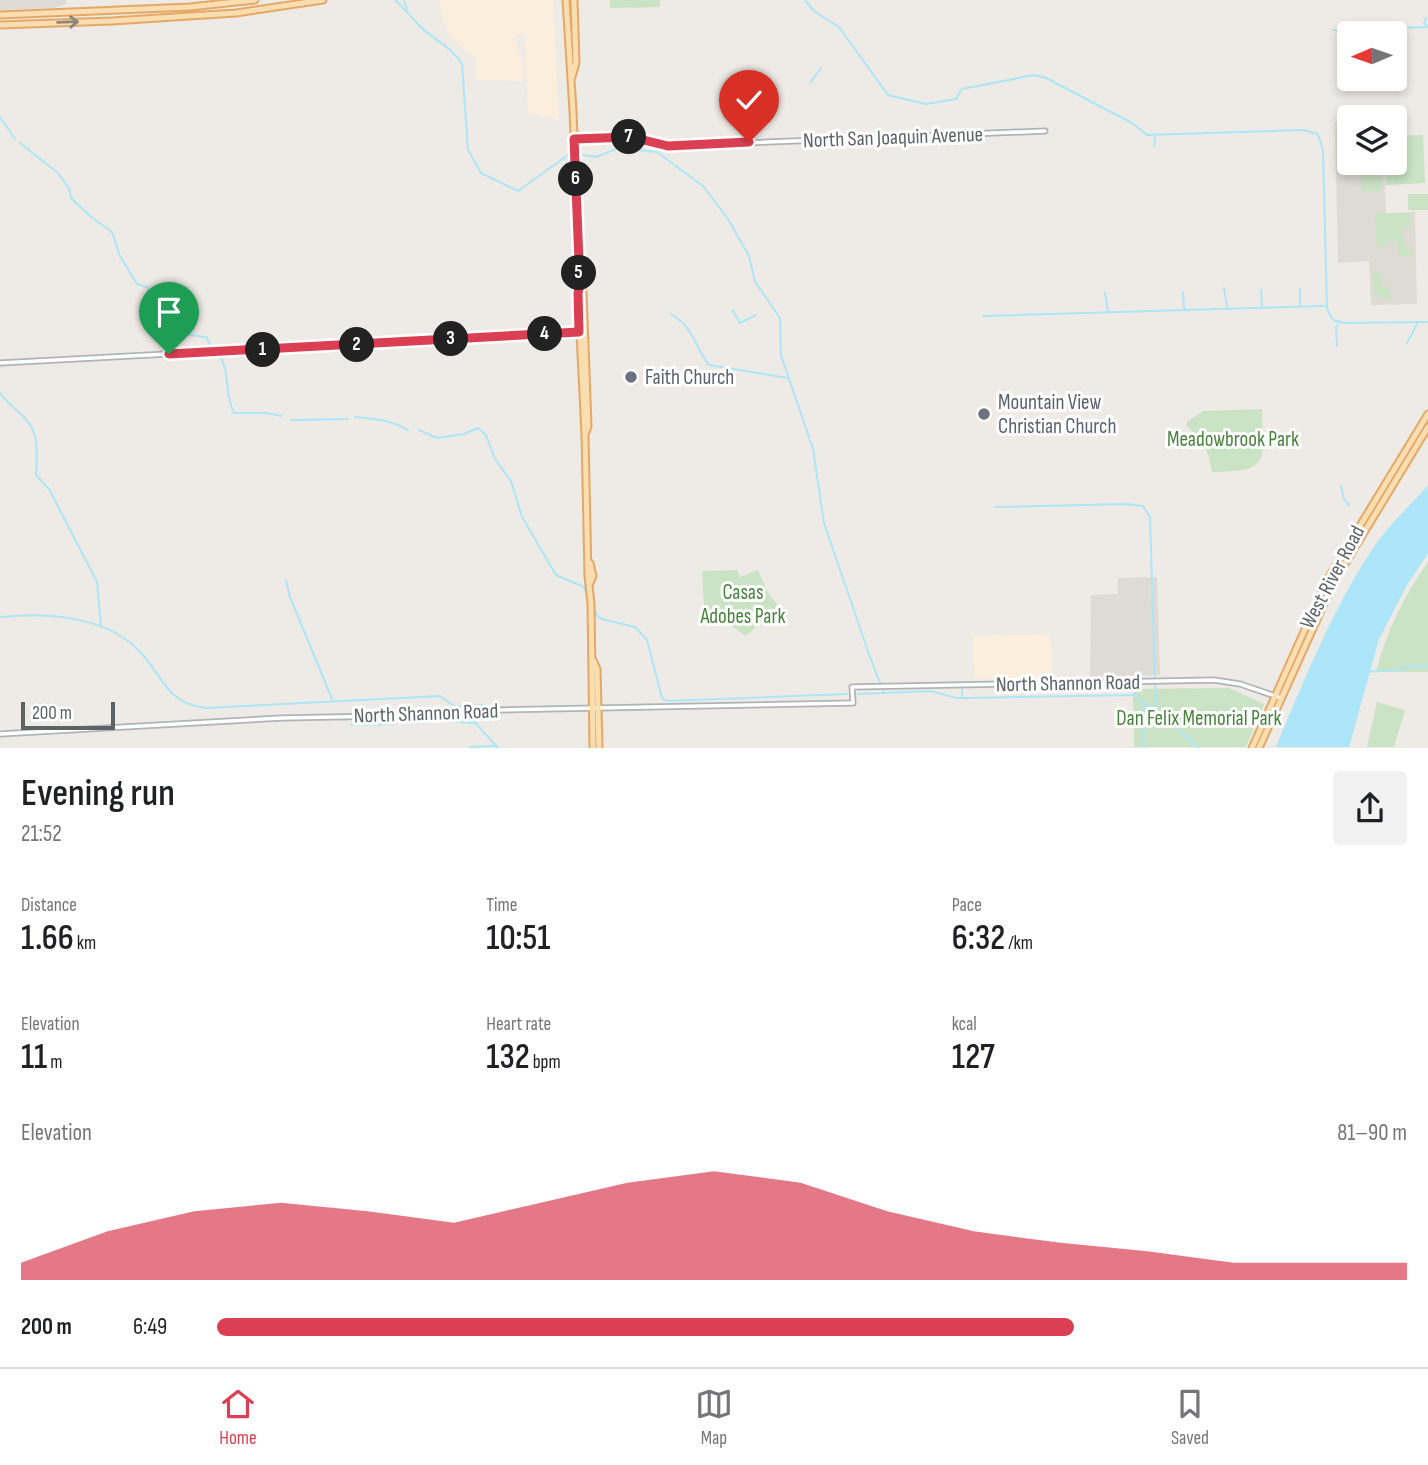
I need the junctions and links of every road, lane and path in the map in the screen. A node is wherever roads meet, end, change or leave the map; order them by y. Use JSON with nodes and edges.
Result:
{"nodes":[{"id":1,"x":255,"y":0,"type":"edge"},
{"id":2,"x":323,"y":0,"type":"edge"},
{"id":3,"x":566,"y":0,"type":"edge"},
{"id":4,"x":574,"y":0,"type":"edge"},
{"id":5,"x":0,"y":15,"type":"edge"},
{"id":6,"x":0,"y":24,"type":"edge"},
{"id":7,"x":571,"y":80,"type":"junction"},
{"id":8,"x":1045,"y":131,"type":"dead end"},
{"id":9,"x":574,"y":139,"type":"junction"},
{"id":10,"x":580,"y":285,"type":"junction"},
{"id":11,"x":579,"y":332,"type":"junction"},
{"id":12,"x":0,"y":363,"type":"edge"},
{"id":13,"x":1428,"y":414,"type":"edge"},
{"id":14,"x":1428,"y":427,"type":"edge"},
{"id":15,"x":585,"y":435,"type":"junction"},
{"id":16,"x":1391,"y":481,"type":"junction"},
{"id":17,"x":1277,"y":697,"type":"junction"},
{"id":18,"x":595,"y":708,"type":"junction"},
{"id":19,"x":0,"y":734,"type":"edge"},
{"id":20,"x":593,"y":747,"type":"edge"},
{"id":21,"x":599,"y":747,"type":"edge"},
{"id":22,"x":1252,"y":747,"type":"edge"},
{"id":23,"x":1259,"y":747,"type":"edge"}],
"edges":[{"from":1,"to":5,"type":"main road"},
{"from":6,"to":2,"type":"main road","one_way":true},
{"from":3,"to":7,"type":"main road"},
{"from":4,"to":7,"type":"main road"},
{"from":7,"to":9,"type":"main road"},
{"from":8,"to":9,"type":"street","name":"North San Joaquin Avenue"},
{"from":9,"to":10,"type":"main road"},
{"from":10,"to":11,"type":"main road"},
{"from":10,"to":15,"type":"main road"},
{"from":11,"to":12,"type":"street"},
{"from":11,"to":15,"type":"main road"},
{"from":13,"to":16,"type":"main road","name":"West River Road"},
{"from":14,"to":16,"type":"main road","name":"West River Road"},
{"from":15,"to":18,"type":"main road"},
{"from":16,"to":17,"type":"main road","name":"West River Road"},
{"from":17,"to":18,"type":"street","name":"North Shannon Road"},
{"from":17,"to":22,"type":"main road","name":"West River Road"},
{"from":17,"to":23,"type":"main road","name":"West River Road"},
{"from":18,"to":19,"type":"street","name":"North Shannon Road"},
{"from":18,"to":20,"type":"main road"},
{"from":18,"to":21,"type":"main road"}]}
